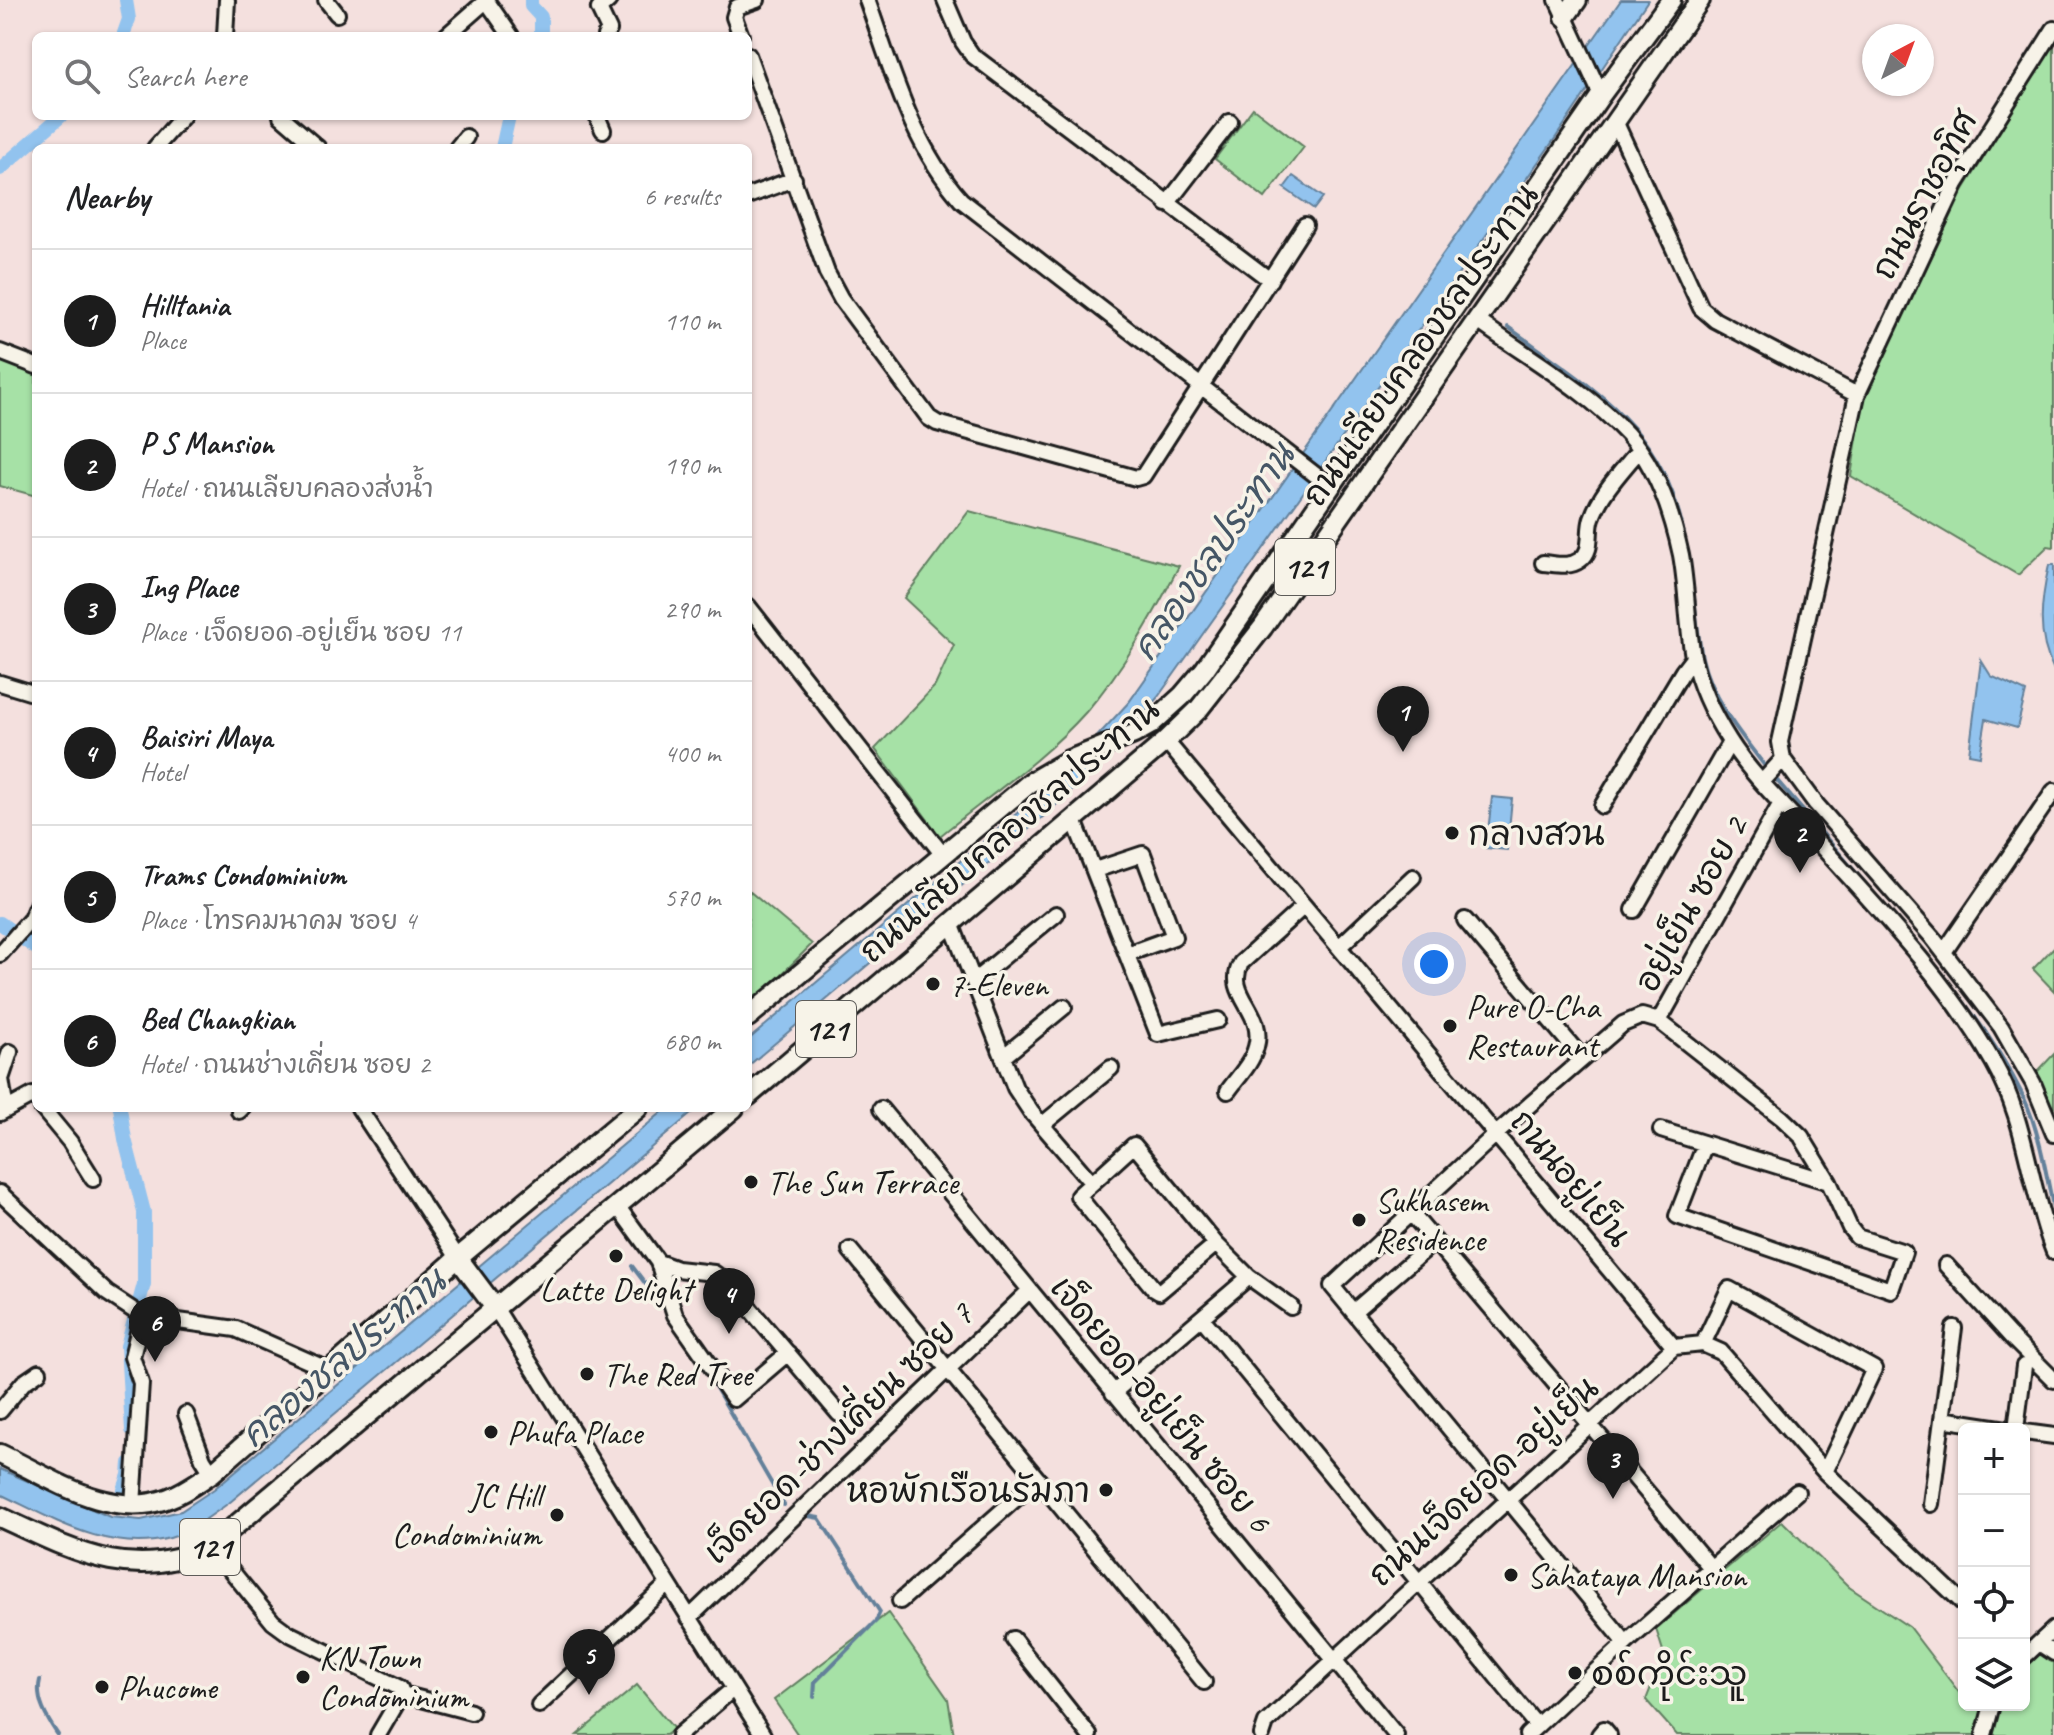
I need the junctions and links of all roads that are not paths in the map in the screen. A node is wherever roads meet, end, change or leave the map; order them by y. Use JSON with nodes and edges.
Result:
{"nodes":[{"id":1,"x":227,"y":0,"type":"edge"},
{"id":2,"x":326,"y":0,"type":"edge"},
{"id":3,"x":486,"y":0,"type":"edge"},
{"id":4,"x":757,"y":0,"type":"edge"},
{"id":5,"x":867,"y":0,"type":"edge"},
{"id":6,"x":945,"y":0,"type":"edge"},
{"id":7,"x":1577,"y":0,"type":"edge"},
{"id":8,"x":1671,"y":0,"type":"edge"},
{"id":9,"x":1700,"y":0,"type":"edge"},
{"id":10,"x":604,"y":4,"type":"edge"},
{"id":11,"x":337,"y":14,"type":"dead end"},
{"id":12,"x":1564,"y":15,"type":"edge"},
{"id":13,"x":2054,"y":29,"type":"edge"},
{"id":14,"x":225,"y":32,"type":"edge"},
{"id":15,"x":450,"y":32,"type":"edge"},
{"id":16,"x":508,"y":32,"type":"edge"},
{"id":17,"x":608,"y":32,"type":"edge"},
{"id":18,"x":740,"y":32,"type":"edge"},
{"id":19,"x":1626,"y":62,"type":"junction"},
{"id":20,"x":752,"y":66,"type":"edge"},
{"id":21,"x":1645,"y":78,"type":"junction"},
{"id":22,"x":1601,"y":95,"type":"junction"},
{"id":23,"x":180,"y":120,"type":"edge"},
{"id":24,"x":286,"y":120,"type":"edge"},
{"id":25,"x":1615,"y":121,"type":"junction"},
{"id":26,"x":1230,"y":122,"type":"dead end"},
{"id":27,"x":1603,"y":139,"type":"junction"},
{"id":28,"x":158,"y":144,"type":"edge"},
{"id":29,"x":313,"y":144,"type":"edge"},
{"id":30,"x":794,"y":179,"type":"junction"},
{"id":31,"x":1543,"y":180,"type":"junction"},
{"id":32,"x":752,"y":195,"type":"edge"},
{"id":33,"x":1167,"y":204,"type":"junction"},
{"id":34,"x":1305,"y":225,"type":"dead end"},
{"id":35,"x":1270,"y":280,"type":"junction"},
{"id":36,"x":1478,"y":321,"type":"junction"},
{"id":37,"x":0,"y":352,"type":"edge"},
{"id":38,"x":32,"y":364,"type":"edge"},
{"id":39,"x":1201,"y":388,"type":"junction"},
{"id":40,"x":1857,"y":395,"type":"junction"},
{"id":41,"x":1639,"y":450,"type":"junction"},
{"id":42,"x":1331,"y":487,"type":"junction"},
{"id":43,"x":1543,"y":563,"type":"dead end"},
{"id":44,"x":752,"y":611,"type":"edge"},
{"id":45,"x":1693,"y":658,"type":"junction"},
{"id":46,"x":0,"y":683,"type":"edge"},
{"id":47,"x":32,"y":693,"type":"edge"},
{"id":48,"x":1166,"y":741,"type":"junction"},
{"id":49,"x":1730,"y":742,"type":"junction"},
{"id":50,"x":1783,"y":759,"type":"junction"},
{"id":51,"x":1763,"y":781,"type":"junction"},
{"id":52,"x":2054,"y":791,"type":"edge"},
{"id":53,"x":1781,"y":803,"type":"junction"},
{"id":54,"x":1602,"y":806,"type":"dead end"},
{"id":55,"x":1074,"y":820,"type":"junction"},
{"id":56,"x":943,"y":855,"type":"junction"},
{"id":57,"x":1095,"y":870,"type":"junction"},
{"id":58,"x":1413,"y":877,"type":"dead end"},
{"id":59,"x":1304,"y":906,"type":"junction"},
{"id":60,"x":1634,"y":910,"type":"dead end"},
{"id":61,"x":1056,"y":914,"type":"dead end"},
{"id":62,"x":32,"y":917,"type":"edge"},
{"id":63,"x":1465,"y":920,"type":"dead end"},
{"id":64,"x":951,"y":923,"type":"junction"},
{"id":65,"x":1339,"y":947,"type":"junction"},
{"id":66,"x":1944,"y":952,"type":"junction"},
{"id":67,"x":0,"y":954,"type":"edge"},
{"id":68,"x":1127,"y":954,"type":"junction"},
{"id":69,"x":974,"y":981,"type":"junction"},
{"id":70,"x":1064,"y":1007,"type":"dead end"},
{"id":71,"x":752,"y":1014,"type":"edge"},
{"id":72,"x":1218,"y":1020,"type":"dead end"},
{"id":73,"x":1659,"y":1021,"type":"junction"},
{"id":74,"x":10,"y":1052,"type":"dead end"},
{"id":75,"x":1003,"y":1057,"type":"junction"},
{"id":76,"x":1582,"y":1058,"type":"junction"},
{"id":77,"x":1111,"y":1068,"type":"dead end"},
{"id":78,"x":1228,"y":1091,"type":"dead end"},
{"id":79,"x":752,"y":1093,"type":"edge"},
{"id":80,"x":32,"y":1098,"type":"edge"},
{"id":81,"x":881,"y":1109,"type":"dead end"},
{"id":82,"x":3,"y":1112,"type":"edge"},
{"id":83,"x":45,"y":1112,"type":"edge"},
{"id":84,"x":362,"y":1112,"type":"edge"},
{"id":85,"x":633,"y":1112,"type":"edge"},
{"id":86,"x":729,"y":1112,"type":"edge"},
{"id":87,"x":1042,"y":1125,"type":"junction"},
{"id":88,"x":1661,"y":1130,"type":"dead end"},
{"id":89,"x":1496,"y":1134,"type":"junction"},
{"id":90,"x":2054,"y":1134,"type":"edge"},
{"id":91,"x":1705,"y":1144,"type":"junction"},
{"id":92,"x":93,"y":1179,"type":"dead end"},
{"id":93,"x":1091,"y":1182,"type":"junction"},
{"id":94,"x":1829,"y":1182,"type":"junction"},
{"id":95,"x":0,"y":1193,"type":"edge"},
{"id":96,"x":618,"y":1207,"type":"junction"},
{"id":97,"x":1411,"y":1213,"type":"junction"},
{"id":98,"x":1435,"y":1241,"type":"junction"},
{"id":99,"x":1216,"y":1244,"type":"junction"},
{"id":100,"x":850,"y":1250,"type":"dead end"},
{"id":101,"x":2054,"y":1252,"type":"edge"},
{"id":102,"x":458,"y":1258,"type":"junction"},
{"id":103,"x":658,"y":1262,"type":"junction"},
{"id":104,"x":1946,"y":1265,"type":"dead end"},
{"id":105,"x":1249,"y":1277,"type":"junction"},
{"id":106,"x":1029,"y":1291,"type":"junction"},
{"id":107,"x":1291,"y":1307,"type":"dead end"},
{"id":108,"x":496,"y":1309,"type":"junction"},
{"id":109,"x":1353,"y":1312,"type":"junction"},
{"id":110,"x":137,"y":1313,"type":"junction"},
{"id":111,"x":1202,"y":1318,"type":"junction"},
{"id":112,"x":1954,"y":1328,"type":"dead end"},
{"id":113,"x":1703,"y":1344,"type":"junction"},
{"id":114,"x":1674,"y":1347,"type":"junction"},
{"id":115,"x":788,"y":1353,"type":"junction"},
{"id":116,"x":2024,"y":1366,"type":"dead end"},
{"id":117,"x":947,"y":1369,"type":"junction"},
{"id":118,"x":331,"y":1371,"type":"junction"},
{"id":119,"x":39,"y":1372,"type":"dead end"},
{"id":120,"x":2054,"y":1380,"type":"edge"},
{"id":121,"x":1113,"y":1393,"type":"junction"},
{"id":122,"x":0,"y":1411,"type":"edge"},
{"id":123,"x":186,"y":1414,"type":"dead end"},
{"id":124,"x":839,"y":1414,"type":"dead end"},
{"id":125,"x":1942,"y":1419,"type":"junction"},
{"id":126,"x":1968,"y":1423,"type":"edge"},
{"id":127,"x":2017,"y":1423,"type":"edge"},
{"id":128,"x":1590,"y":1425,"type":"junction"},
{"id":129,"x":2030,"y":1433,"type":"edge"},
{"id":130,"x":2054,"y":1436,"type":"edge"},
{"id":131,"x":0,"y":1454,"type":"edge"},
{"id":132,"x":1825,"y":1472,"type":"junction"},
{"id":133,"x":212,"y":1473,"type":"junction"},
{"id":134,"x":1038,"y":1479,"type":"junction"},
{"id":135,"x":1797,"y":1492,"type":"dead end"},
{"id":136,"x":1507,"y":1500,"type":"junction"},
{"id":137,"x":1931,"y":1504,"type":"dead end"},
{"id":138,"x":133,"y":1505,"type":"junction"},
{"id":139,"x":0,"y":1517,"type":"edge"},
{"id":140,"x":211,"y":1546,"type":"junction"},
{"id":141,"x":1712,"y":1569,"type":"junction"},
{"id":142,"x":1420,"y":1580,"type":"junction"},
{"id":143,"x":668,"y":1584,"type":"junction"},
{"id":144,"x":1958,"y":1598,"type":"edge"},
{"id":145,"x":900,"y":1601,"type":"dead end"},
{"id":146,"x":689,"y":1618,"type":"junction"},
{"id":147,"x":2054,"y":1629,"type":"edge"},
{"id":148,"x":1013,"y":1639,"type":"dead end"},
{"id":149,"x":1626,"y":1643,"type":"junction"},
{"id":150,"x":2039,"y":1643,"type":"junction"},
{"id":151,"x":2030,"y":1651,"type":"edge"},
{"id":152,"x":2054,"y":1653,"type":"edge"},
{"id":153,"x":1333,"y":1659,"type":"junction"},
{"id":154,"x":1204,"y":1682,"type":"dead end"},
{"id":155,"x":733,"y":1689,"type":"junction"},
{"id":156,"x":402,"y":1694,"type":"junction"},
{"id":157,"x":539,"y":1705,"type":"dead end"},
{"id":158,"x":1990,"y":1711,"type":"edge"},
{"id":159,"x":471,"y":1712,"type":"dead end"},
{"id":160,"x":1532,"y":1730,"type":"edge"},
{"id":161,"x":378,"y":1735,"type":"edge"},
{"id":162,"x":679,"y":1735,"type":"edge"},
{"id":163,"x":763,"y":1735,"type":"edge"},
{"id":164,"x":1089,"y":1735,"type":"edge"},
{"id":165,"x":1262,"y":1735,"type":"edge"},
{"id":166,"x":1396,"y":1735,"type":"edge"},
{"id":167,"x":1599,"y":1735,"type":"edge"},
{"id":168,"x":1609,"y":1735,"type":"edge"},
{"id":169,"x":1984,"y":1735,"type":"edge"}],
"edges":[{"from":1,"to":14,"type":"street"},
{"from":2,"to":11,"type":"street"},
{"from":3,"to":15,"type":"street"},
{"from":3,"to":16,"type":"street"},
{"from":4,"to":18,"type":"street"},
{"from":5,"to":39,"type":"street"},
{"from":6,"to":33,"type":"street"},
{"from":7,"to":12,"type":"main road"},
{"from":8,"to":19,"type":"main road","name":"ถนนเลียบคลองชลประทาน","number":"121"},
{"from":9,"to":21,"type":"main road","name":"ถนนเลียบคลองชลประทาน","number":"121"},
{"from":10,"to":17,"type":"street"},
{"from":12,"to":22,"type":"street"},
{"from":13,"to":40,"type":"street","name":"ถนนราชอุทิศ"},
{"from":19,"to":21,"type":"main road"},
{"from":19,"to":22,"type":"main road","name":"ถนนเลียบคลองชลประทาน","number":"121"},
{"from":20,"to":30,"type":"street"},
{"from":21,"to":25,"type":"main road","name":"ถนนเลียบคลองชลประทาน","number":"121"},
{"from":22,"to":31,"type":"main road","name":"ถนนเลียบคลองชลประทาน","number":"121"},
{"from":23,"to":28,"type":"street"},
{"from":24,"to":29,"type":"street"},
{"from":25,"to":27,"type":"main road","name":"ถนนเลียบคลองชลประทาน","number":"121"},
{"from":25,"to":40,"type":"street"},
{"from":26,"to":33,"type":"street"},
{"from":27,"to":31,"type":"main road"},
{"from":27,"to":36,"type":"main road","name":"ถนนเลียบคลองชลประทาน","number":"121"},
{"from":30,"to":32,"type":"street"},
{"from":30,"to":39,"type":"street"},
{"from":31,"to":42,"type":"main road","name":"ถนนเลียบคลองชลประทาน","number":"121"},
{"from":33,"to":35,"type":"street"},
{"from":34,"to":35,"type":"street"},
{"from":35,"to":39,"type":"street"},
{"from":36,"to":41,"type":"street"},
{"from":36,"to":48,"type":"main road","name":"ถนนเลียบคลองชลประทาน","number":"121"},
{"from":37,"to":38,"type":"street"},
{"from":39,"to":42,"type":"street"},
{"from":40,"to":50,"type":"street","name":"ถนนราชอุทิศ"},
{"from":41,"to":43,"type":"street"},
{"from":41,"to":45,"type":"street"},
{"from":42,"to":56,"type":"main road","name":"ถนนเลียบคลองชลประทาน","number":"121"},
{"from":44,"to":56,"type":"street"},
{"from":45,"to":49,"type":"street"},
{"from":45,"to":54,"type":"street"},
{"from":46,"to":47,"type":"street"},
{"from":48,"to":55,"type":"main road","name":"ถนนเลียบคลองชลประทาน","number":"121"},
{"from":48,"to":59,"type":"street","name":"ถนนอยู่เย็น"},
{"from":49,"to":51,"type":"street"},
{"from":49,"to":60,"type":"street"},
{"from":50,"to":51,"type":"street"},
{"from":50,"to":66,"type":"street"},
{"from":51,"to":53,"type":"street"},
{"from":52,"to":66,"type":"street"},
{"from":53,"to":73,"type":"street","name":"อยู่เย็น ซอย 2"},
{"from":53,"to":101,"type":"street"},
{"from":55,"to":57,"type":"street"},
{"from":55,"to":64,"type":"main road","name":"ถนนเลียบคลองชลประทาน","number":"121"},
{"from":56,"to":71,"type":"main road","name":"ถนนเลียบคลองชลประทาน","number":"121"},
{"from":57,"to":68,"type":"street"},
{"from":57,"to":68,"type":"street"},
{"from":58,"to":65,"type":"street"},
{"from":59,"to":65,"type":"street","name":"ถนนอยู่เย็น"},
{"from":59,"to":78,"type":"street"},
{"from":61,"to":69,"type":"street"},
{"from":62,"to":67,"type":"street"},
{"from":63,"to":76,"type":"street"},
{"from":64,"to":69,"type":"street"},
{"from":64,"to":79,"type":"main road","name":"ถนนเลียบคลองชลประทาน","number":"121"},
{"from":65,"to":89,"type":"street","name":"ถนนอยู่เย็น"},
{"from":66,"to":90,"type":"street"},
{"from":68,"to":72,"type":"street"},
{"from":69,"to":75,"type":"street"},
{"from":70,"to":75,"type":"street"},
{"from":73,"to":76,"type":"street","name":"อยู่เย็น ซอย 2"},
{"from":73,"to":94,"type":"street"},
{"from":74,"to":82,"type":"street"},
{"from":75,"to":87,"type":"street"},
{"from":76,"to":89,"type":"street","name":"อยู่เย็น ซอย 2"},
{"from":77,"to":87,"type":"street"},
{"from":80,"to":82,"type":"street"},
{"from":81,"to":106,"type":"street","name":"เจ็ดยอด-อยู่เย็น ซอย 6"},
{"from":83,"to":92,"type":"street"},
{"from":84,"to":102,"type":"street"},
{"from":85,"to":102,"type":"main road","number":"121"},
{"from":86,"to":96,"type":"main road","number":"121"},
{"from":87,"to":93,"type":"street"},
{"from":88,"to":91,"type":"street"},
{"from":89,"to":97,"type":"street","name":"อยู่เย็น ซอย 2"},
{"from":89,"to":114,"type":"street","name":"ถนนอยู่เย็น"},
{"from":91,"to":94,"type":"street"},
{"from":91,"to":94,"type":"street"},
{"from":93,"to":99,"type":"street"},
{"from":93,"to":99,"type":"street"},
{"from":95,"to":110,"type":"street"},
{"from":96,"to":103,"type":"street"},
{"from":96,"to":108,"type":"main road","number":"121"},
{"from":97,"to":98,"type":"street"},
{"from":97,"to":109,"type":"street","name":"อยู่เย็น ซอย 2"},
{"from":98,"to":109,"type":"street"},
{"from":98,"to":128,"type":"street"},
{"from":99,"to":105,"type":"street"},
{"from":100,"to":117,"type":"street"},
{"from":102,"to":108,"type":"main road"},
{"from":102,"to":118,"type":"main road","number":"121"},
{"from":103,"to":115,"type":"street"},
{"from":103,"to":115,"type":"street"},
{"from":104,"to":120,"type":"street"},
{"from":105,"to":107,"type":"street"},
{"from":105,"to":111,"type":"street"},
{"from":106,"to":117,"type":"street","name":"เจ็ดยอด-ช่างเคี่ยน ซอย 7"},
{"from":106,"to":121,"type":"street","name":"เจ็ดยอด-อยู่เย็น ซอย 6"},
{"from":108,"to":140,"type":"main road","number":"121"},
{"from":108,"to":143,"type":"street"},
{"from":109,"to":136,"type":"street"},
{"from":110,"to":118,"type":"street"},
{"from":110,"to":138,"type":"street"},
{"from":111,"to":121,"type":"street"},
{"from":111,"to":142,"type":"street"},
{"from":112,"to":125,"type":"street"},
{"from":113,"to":114,"type":"street"},
{"from":113,"to":132,"type":"street"},
{"from":113,"to":132,"type":"street"},
{"from":114,"to":128,"type":"street","name":"ถนนเจ็ดยอด-อยู่เย็น"},
{"from":115,"to":124,"type":"street"},
{"from":116,"to":127,"type":"street"},
{"from":117,"to":134,"type":"street"},
{"from":117,"to":146,"type":"street","name":"เจ็ดยอด-ช่างเคี่ยน ซอย 7"},
{"from":118,"to":133,"type":"main road","number":"121"},
{"from":119,"to":122,"type":"street"},
{"from":121,"to":153,"type":"street","name":"เจ็ดยอด-อยู่เย็น ซอย 6"},
{"from":123,"to":133,"type":"street"},
{"from":125,"to":126,"type":"street"},
{"from":125,"to":137,"type":"street"},
{"from":128,"to":136,"type":"street","name":"ถนนเจ็ดยอด-อยู่เย็น"},
{"from":128,"to":141,"type":"street"},
{"from":129,"to":130,"type":"street"},
{"from":131,"to":138,"type":"main road","number":"121"},
{"from":132,"to":144,"type":"street"},
{"from":133,"to":138,"type":"main road","number":"121"},
{"from":134,"to":145,"type":"street"},
{"from":134,"to":154,"type":"street"},
{"from":135,"to":141,"type":"street"},
{"from":136,"to":142,"type":"street","name":"ถนนเจ็ดยอด-อยู่เย็น"},
{"from":136,"to":149,"type":"street"},
{"from":139,"to":140,"type":"main road","number":"121"},
{"from":140,"to":156,"type":"street"},
{"from":141,"to":149,"type":"street"},
{"from":142,"to":153,"type":"street","name":"ถนนเจ็ดยอด-อยู่เย็น"},
{"from":142,"to":160,"type":"street"},
{"from":143,"to":146,"type":"street"},
{"from":143,"to":157,"type":"street"},
{"from":146,"to":155,"type":"street"},
{"from":147,"to":150,"type":"street"},
{"from":148,"to":164,"type":"street"},
{"from":149,"to":160,"type":"street"},
{"from":150,"to":151,"type":"street"},
{"from":150,"to":152,"type":"street"},
{"from":153,"to":165,"type":"street","name":"ถนนเจ็ดยอด-อยู่เย็น"},
{"from":153,"to":166,"type":"street","name":"เจ็ดยอด-อยู่เย็น ซอย 6"},
{"from":155,"to":162,"type":"street"},
{"from":155,"to":163,"type":"street"},
{"from":156,"to":159,"type":"street"},
{"from":156,"to":161,"type":"street"},
{"from":158,"to":169,"type":"street"},
{"from":167,"to":168,"type":"street"}]}
